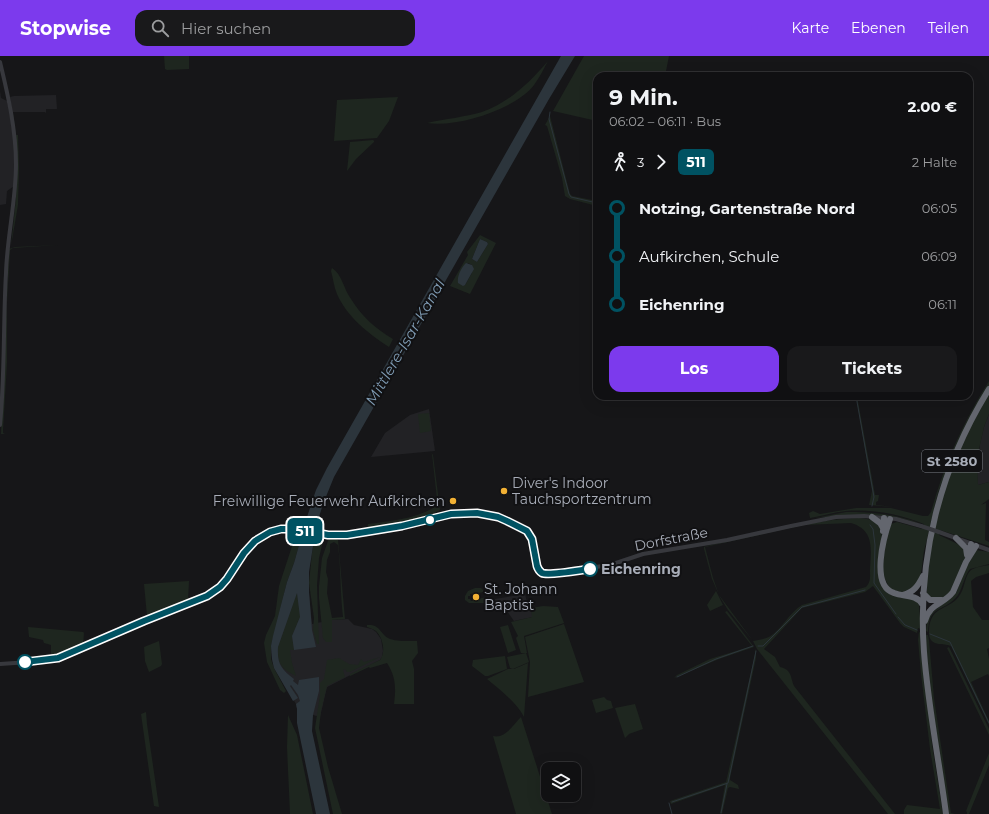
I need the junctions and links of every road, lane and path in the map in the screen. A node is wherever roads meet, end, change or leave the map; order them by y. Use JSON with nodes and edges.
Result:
{"nodes":[{"id":1,"x":0,"y":62,"type":"edge"},
{"id":2,"x":989,"y":389,"type":"edge"},
{"id":3,"x":0,"y":425,"type":"edge"},
{"id":4,"x":872,"y":517,"type":"junction"},
{"id":5,"x":887,"y":518,"type":"junction"},
{"id":6,"x":883,"y":530,"type":"junction"},
{"id":7,"x":956,"y":538,"type":"junction"},
{"id":8,"x":884,"y":539,"type":"junction"},
{"id":9,"x":974,"y":545,"type":"junction"},
{"id":10,"x":989,"y":550,"type":"edge"},
{"id":11,"x":967,"y":559,"type":"junction"},
{"id":12,"x":925,"y":571,"type":"junction"},
{"id":13,"x":923,"y":593,"type":"junction"},
{"id":14,"x":901,"y":595,"type":"junction"},
{"id":15,"x":946,"y":599,"type":"junction"},
{"id":16,"x":922,"y":604,"type":"junction"},
{"id":17,"x":923,"y":627,"type":"junction"},
{"id":18,"x":0,"y":664,"type":"edge"},
{"id":19,"x":946,"y":814,"type":"edge"}],
"edges":[{"from":1,"to":3,"type":"street"},
{"from":2,"to":12,"type":"highway","number":"St 2580"},
{"from":4,"to":5,"type":"street"},
{"from":4,"to":6,"type":"highway"},
{"from":4,"to":18,"type":"street","name":"Dorfstraße"},
{"from":5,"to":6,"type":"highway"},
{"from":5,"to":7,"type":"street","bridge":true},
{"from":5,"to":8,"type":"highway"},
{"from":6,"to":8,"type":"highway"},
{"from":7,"to":9,"type":"street"},
{"from":7,"to":11,"type":"highway"},
{"from":8,"to":14,"type":"highway"},
{"from":9,"to":10,"type":"street"},
{"from":9,"to":11,"type":"highway","number":"St 2580"},
{"from":11,"to":15,"type":"highway","number":"St 2580"},
{"from":12,"to":13,"type":"highway","number":"St 2580"},
{"from":12,"to":14,"type":"highway","number":"St 2580"},
{"from":13,"to":15,"type":"highway"},
{"from":13,"to":16,"type":"highway","number":"St 2580"},
{"from":14,"to":16,"type":"highway"},
{"from":15,"to":17,"type":"highway","number":"St 2580"},
{"from":16,"to":17,"type":"highway","number":"St 2580"},
{"from":17,"to":19,"type":"highway","number":"St 2580"}]}
